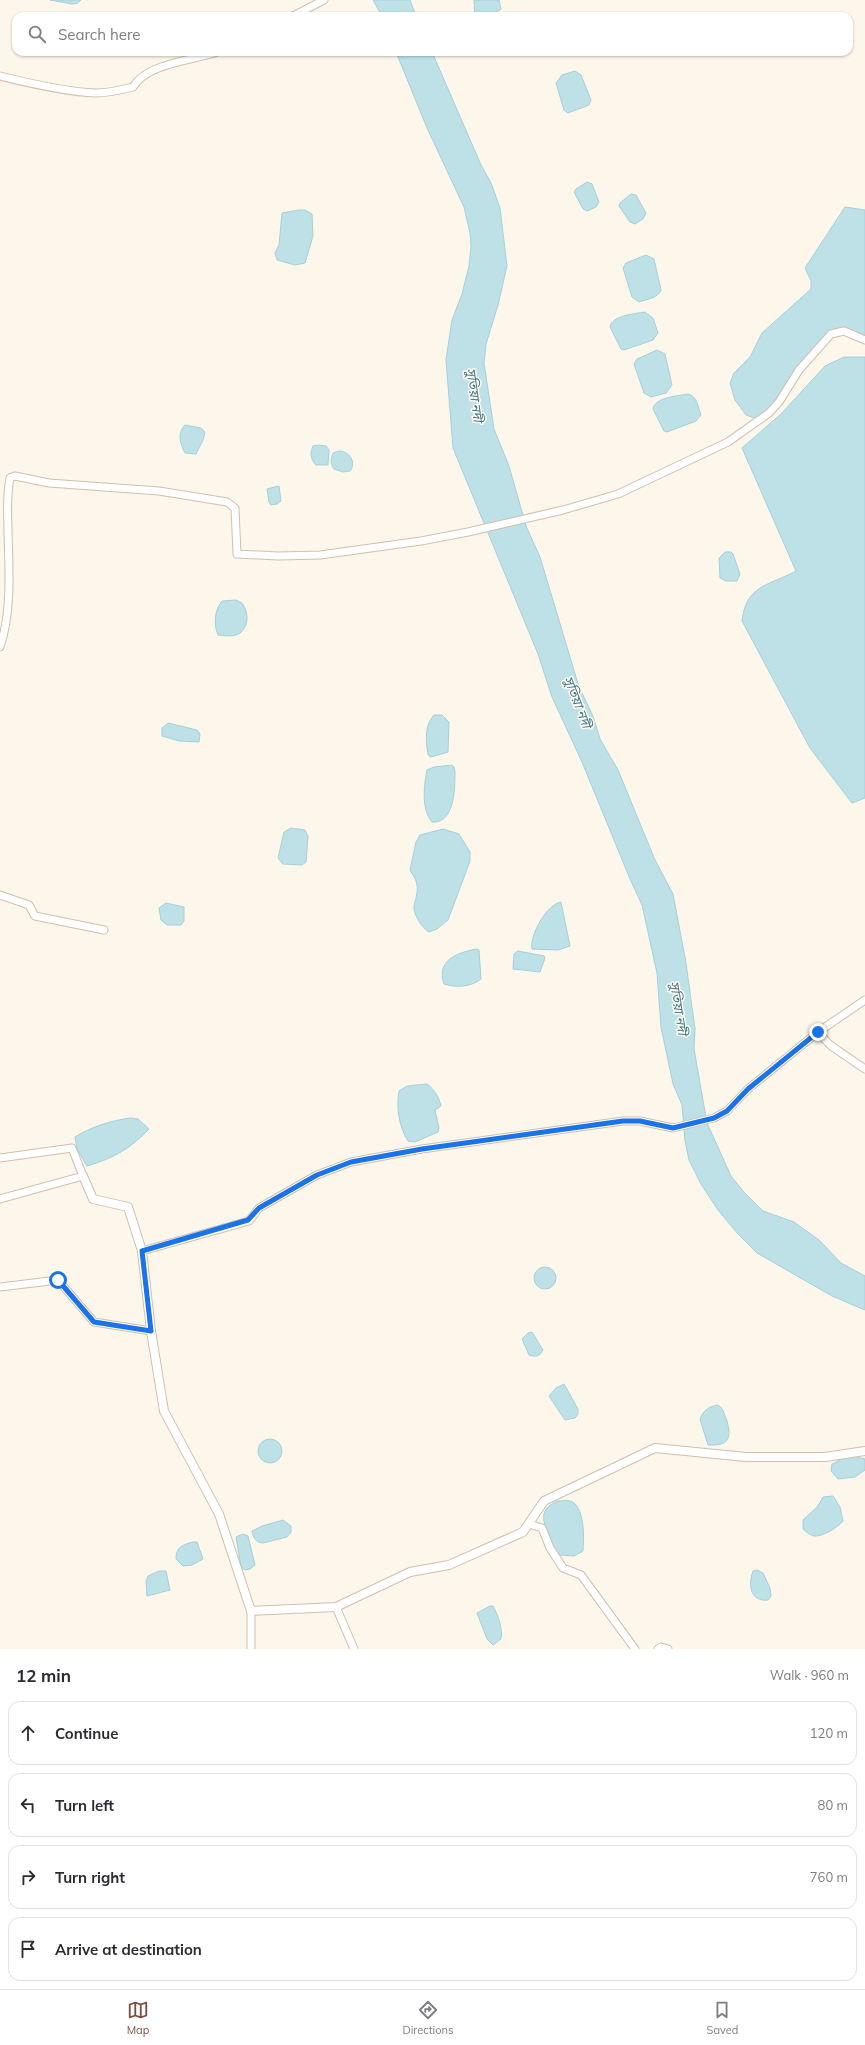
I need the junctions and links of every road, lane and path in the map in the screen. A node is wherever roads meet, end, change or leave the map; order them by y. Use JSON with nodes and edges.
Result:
{"nodes":[{"id":1,"x":324,"y":0,"type":"edge"},
{"id":2,"x":301,"y":12,"type":"edge"},
{"id":3,"x":202,"y":56,"type":"edge"},
{"id":4,"x":0,"y":76,"type":"edge"},
{"id":5,"x":865,"y":340,"type":"edge"},
{"id":6,"x":0,"y":647,"type":"edge"},
{"id":7,"x":0,"y":895,"type":"edge"},
{"id":8,"x":104,"y":930,"type":"dead end"},
{"id":9,"x":865,"y":1000,"type":"edge"},
{"id":10,"x":818,"y":1032,"type":"junction"},
{"id":11,"x":865,"y":1069,"type":"edge"},
{"id":12,"x":0,"y":1158,"type":"edge"},
{"id":13,"x":83,"y":1176,"type":"junction"},
{"id":14,"x":0,"y":1200,"type":"edge"},
{"id":15,"x":142,"y":1251,"type":"junction"},
{"id":16,"x":0,"y":1287,"type":"edge"},
{"id":17,"x":151,"y":1331,"type":"junction"},
{"id":18,"x":865,"y":1451,"type":"edge"},
{"id":19,"x":529,"y":1524,"type":"junction"},
{"id":20,"x":336,"y":1607,"type":"junction"},
{"id":21,"x":251,"y":1611,"type":"junction"},
{"id":22,"x":252,"y":1649,"type":"edge"},
{"id":23,"x":354,"y":1649,"type":"edge"},
{"id":24,"x":635,"y":1649,"type":"edge"},
{"id":25,"x":658,"y":1649,"type":"edge"},
{"id":26,"x":668,"y":1649,"type":"edge"}],
"edges":[{"from":1,"to":2,"type":"street"},
{"from":3,"to":4,"type":"street"},
{"from":5,"to":6,"type":"street"},
{"from":7,"to":8,"type":"street"},
{"from":9,"to":10,"type":"street"},
{"from":10,"to":11,"type":"street"},
{"from":10,"to":15,"type":"street"},
{"from":12,"to":13,"type":"street"},
{"from":13,"to":14,"type":"street"},
{"from":13,"to":15,"type":"street"},
{"from":15,"to":17,"type":"street"},
{"from":16,"to":17,"type":"street"},
{"from":17,"to":21,"type":"street"},
{"from":18,"to":19,"type":"street"},
{"from":19,"to":20,"type":"street"},
{"from":19,"to":24,"type":"street"},
{"from":20,"to":21,"type":"street"},
{"from":20,"to":23,"type":"street"},
{"from":21,"to":22,"type":"street"},
{"from":25,"to":26,"type":"street"}]}
